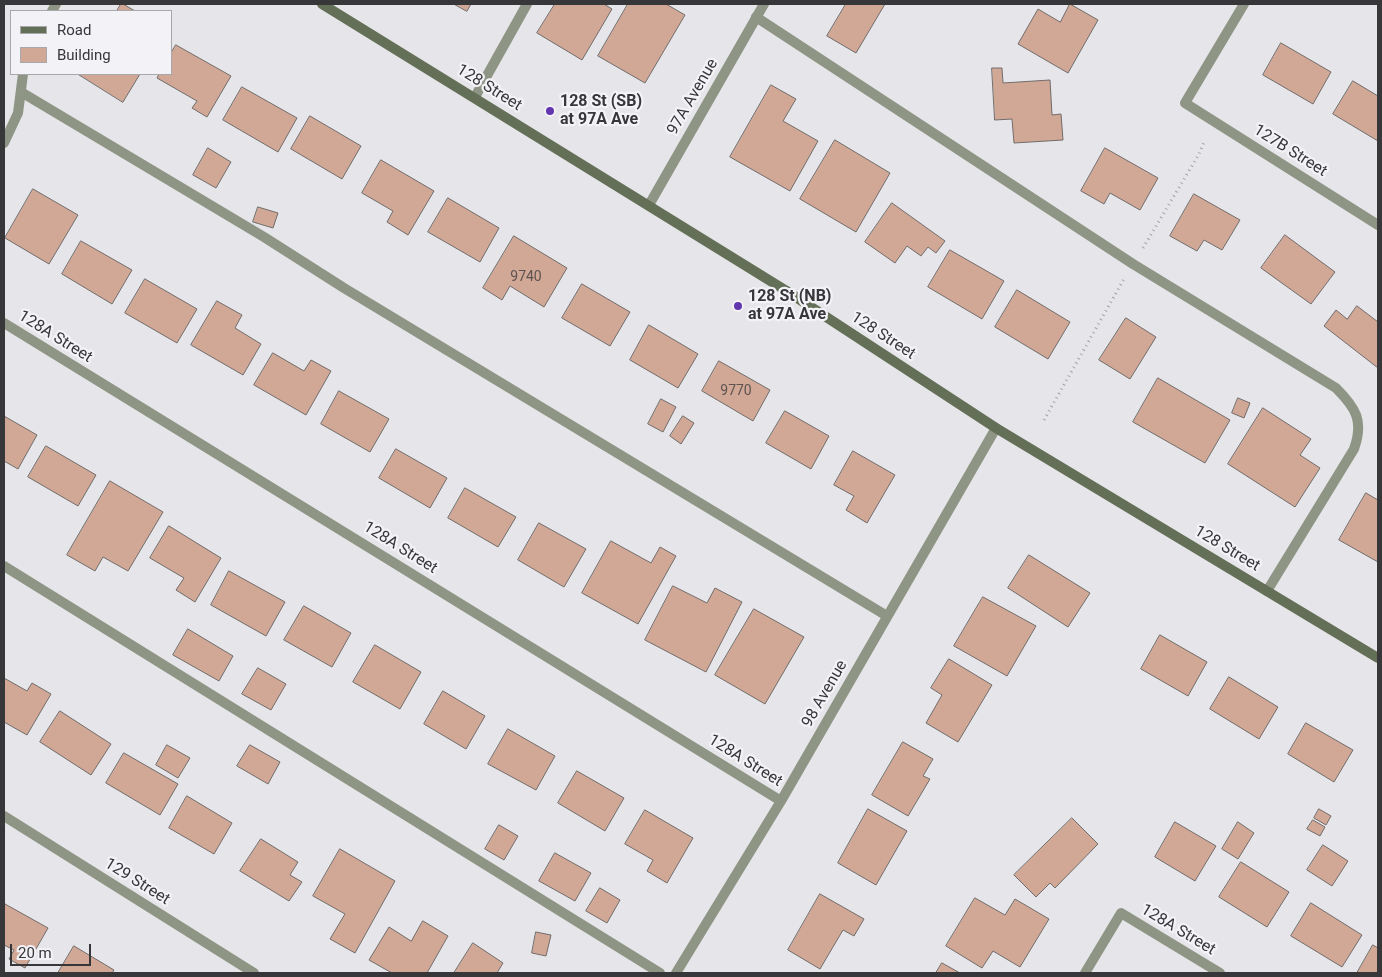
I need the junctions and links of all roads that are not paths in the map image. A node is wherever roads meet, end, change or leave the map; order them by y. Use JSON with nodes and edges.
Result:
{"nodes":[{"id":1,"x":322,"y":4,"type":"edge"},
{"id":2,"x":527,"y":4,"type":"edge"},
{"id":3,"x":764,"y":4,"type":"edge"},
{"id":4,"x":1244,"y":4,"type":"edge"},
{"id":5,"x":756,"y":17,"type":"junction"},
{"id":6,"x":23,"y":75,"type":"edge"},
{"id":7,"x":21,"y":92,"type":"junction"},
{"id":8,"x":475,"y":97,"type":"junction"},
{"id":9,"x":4,"y":144,"type":"edge"},
{"id":10,"x":649,"y":205,"type":"junction"},
{"id":11,"x":1378,"y":225,"type":"edge"},
{"id":12,"x":4,"y":323,"type":"edge"},
{"id":13,"x":996,"y":428,"type":"junction"},
{"id":14,"x":4,"y":566,"type":"edge"},
{"id":15,"x":1267,"y":591,"type":"junction"},
{"id":16,"x":887,"y":616,"type":"junction"},
{"id":17,"x":1378,"y":658,"type":"edge"},
{"id":18,"x":781,"y":801,"type":"junction"},
{"id":19,"x":4,"y":816,"type":"edge"},
{"id":20,"x":254,"y":973,"type":"edge"},
{"id":21,"x":660,"y":973,"type":"edge"},
{"id":22,"x":676,"y":973,"type":"edge"},
{"id":23,"x":1085,"y":973,"type":"edge"},
{"id":24,"x":1220,"y":973,"type":"edge"}],
"edges":[{"from":1,"to":8,"type":"main road","name":"128 Street"},
{"from":2,"to":8,"type":"street"},
{"from":3,"to":5,"type":"street","name":"97A Avenue"},
{"from":4,"to":11,"type":"street","name":"127B Street"},
{"from":5,"to":10,"type":"street","name":"97A Avenue"},
{"from":5,"to":15,"type":"street"},
{"from":6,"to":7,"type":"street"},
{"from":7,"to":9,"type":"street"},
{"from":7,"to":16,"type":"street"},
{"from":8,"to":10,"type":"main road","name":"128 Street"},
{"from":10,"to":13,"type":"main road","name":"128 Street"},
{"from":12,"to":18,"type":"street","name":"128A Street"},
{"from":13,"to":15,"type":"main road","name":"128 Street"},
{"from":13,"to":16,"type":"street","name":"98 Avenue"},
{"from":14,"to":21,"type":"street"},
{"from":15,"to":17,"type":"main road","name":"128 Street"},
{"from":16,"to":18,"type":"street","name":"98 Avenue"},
{"from":18,"to":22,"type":"street","name":"98 Avenue"},
{"from":19,"to":20,"type":"street","name":"129 Street"},
{"from":23,"to":24,"type":"street","name":"128A Street"}]}
